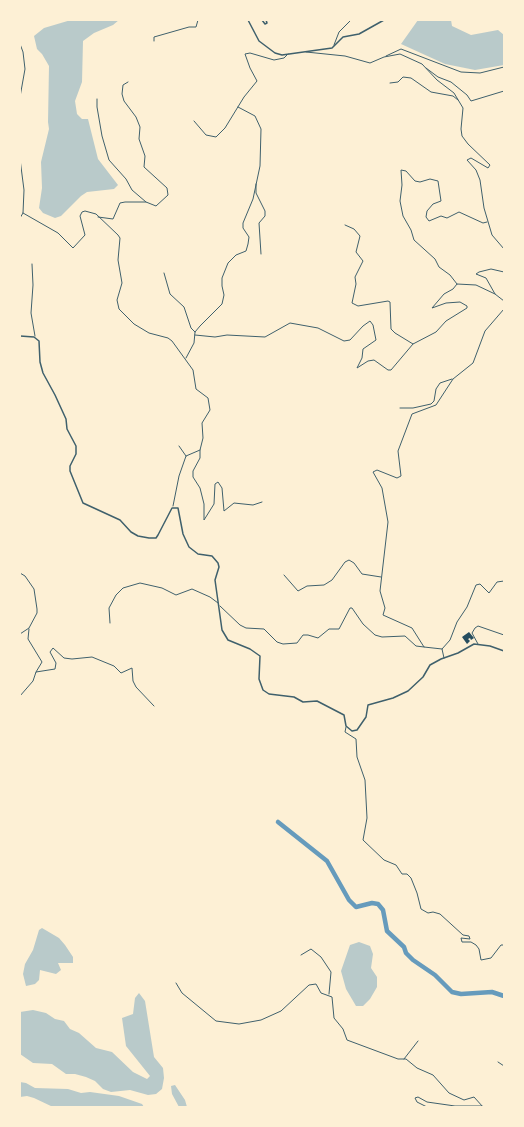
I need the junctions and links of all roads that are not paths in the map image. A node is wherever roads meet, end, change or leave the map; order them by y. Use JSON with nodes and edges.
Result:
{"nodes":[{"id":1,"x":198,"y":20,"type":"edge"},
{"id":2,"x":248,"y":20,"type":"edge"},
{"id":3,"x":262,"y":20,"type":"edge"},
{"id":4,"x":266,"y":20,"type":"edge"},
{"id":5,"x":351,"y":20,"type":"edge"},
{"id":6,"x":384,"y":20,"type":"edge"},
{"id":7,"x":154,"y":41,"type":"dead end"},
{"id":8,"x":20,"y":44,"type":"edge"},
{"id":9,"x":332,"y":48,"type":"junction"},
{"id":10,"x":302,"y":51,"type":"junction"},
{"id":11,"x":289,"y":54,"type":"junction"},
{"id":12,"x":384,"y":57,"type":"junction"},
{"id":13,"x":422,"y":64,"type":"junction"},
{"id":14,"x":504,"y":67,"type":"edge"},
{"id":15,"x":128,"y":82,"type":"dead end"},
{"id":16,"x":390,"y":83,"type":"dead end"},
{"id":17,"x":504,"y":91,"type":"edge"},
{"id":18,"x":20,"y":98,"type":"edge"},
{"id":19,"x":98,"y":99,"type":"dead end"},
{"id":20,"x":460,"y":102,"type":"junction"},
{"id":21,"x":238,"y":107,"type":"junction"},
{"id":22,"x":194,"y":121,"type":"dead end"},
{"id":23,"x":20,"y":124,"type":"edge"},
{"id":24,"x":20,"y":152,"type":"edge"},
{"id":25,"x":20,"y":159,"type":"edge"},
{"id":26,"x":256,"y":184,"type":"junction"},
{"id":27,"x":146,"y":202,"type":"junction"},
{"id":28,"x":23,"y":213,"type":"junction"},
{"id":29,"x":98,"y":216,"type":"junction"},
{"id":30,"x":20,"y":218,"type":"edge"},
{"id":31,"x":488,"y":222,"type":"junction"},
{"id":32,"x":346,"y":225,"type":"dead end"},
{"id":33,"x":504,"y":248,"type":"edge"},
{"id":34,"x":262,"y":254,"type":"dead end"},
{"id":35,"x":32,"y":264,"type":"dead end"},
{"id":36,"x":504,"y":272,"type":"edge"},
{"id":37,"x":164,"y":273,"type":"dead end"},
{"id":38,"x":457,"y":284,"type":"junction"},
{"id":39,"x":495,"y":294,"type":"junction"},
{"id":40,"x":504,"y":301,"type":"edge"},
{"id":41,"x":504,"y":309,"type":"edge"},
{"id":42,"x":195,"y":332,"type":"junction"},
{"id":43,"x":195,"y":335,"type":"junction"},
{"id":44,"x":20,"y":336,"type":"edge"},
{"id":45,"x":35,"y":337,"type":"junction"},
{"id":46,"x":414,"y":344,"type":"junction"},
{"id":47,"x":186,"y":359,"type":"junction"},
{"id":48,"x":453,"y":379,"type":"junction"},
{"id":49,"x":400,"y":408,"type":"dead end"},
{"id":50,"x":179,"y":446,"type":"dead end"},
{"id":51,"x":200,"y":450,"type":"junction"},
{"id":52,"x":186,"y":456,"type":"junction"},
{"id":53,"x":262,"y":502,"type":"dead end"},
{"id":54,"x":173,"y":506,"type":"junction"},
{"id":55,"x":20,"y":573,"type":"edge"},
{"id":56,"x":284,"y":575,"type":"dead end"},
{"id":57,"x":382,"y":577,"type":"junction"},
{"id":58,"x":504,"y":581,"type":"edge"},
{"id":59,"x":217,"y":602,"type":"junction"},
{"id":60,"x":110,"y":623,"type":"dead end"},
{"id":61,"x":29,"y":628,"type":"junction"},
{"id":62,"x":20,"y":634,"type":"edge"},
{"id":63,"x":504,"y":635,"type":"edge"},
{"id":64,"x":478,"y":644,"type":"junction"},
{"id":65,"x":424,"y":647,"type":"junction"},
{"id":66,"x":442,"y":649,"type":"junction"},
{"id":67,"x":504,"y":651,"type":"edge"},
{"id":68,"x":444,"y":658,"type":"junction"},
{"id":69,"x":36,"y":672,"type":"junction"},
{"id":70,"x":20,"y":696,"type":"edge"},
{"id":71,"x":154,"y":706,"type":"dead end"},
{"id":72,"x":346,"y":726,"type":"junction"},
{"id":73,"x":504,"y":945,"type":"edge"},
{"id":74,"x":301,"y":955,"type":"dead end"},
{"id":75,"x":176,"y":983,"type":"dead end"},
{"id":76,"x":329,"y":995,"type":"junction"},
{"id":77,"x":418,"y":1041,"type":"dead end"},
{"id":78,"x":404,"y":1059,"type":"junction"},
{"id":79,"x":498,"y":1062,"type":"dead end"},
{"id":80,"x":504,"y":1066,"type":"edge"},
{"id":81,"x":427,"y":1107,"type":"edge"},
{"id":82,"x":483,"y":1107,"type":"edge"}],
"edges":[{"from":1,"to":7,"type":"street"},
{"from":2,"to":11,"type":"street"},
{"from":3,"to":4,"type":"street"},
{"from":5,"to":9,"type":"street"},
{"from":6,"to":9,"type":"street"},
{"from":8,"to":18,"type":"street"},
{"from":9,"to":10,"type":"street"},
{"from":10,"to":11,"type":"street"},
{"from":10,"to":12,"type":"street"},
{"from":11,"to":21,"type":"street"},
{"from":12,"to":13,"type":"street"},
{"from":12,"to":14,"type":"street"},
{"from":13,"to":17,"type":"street"},
{"from":13,"to":20,"type":"street"},
{"from":15,"to":27,"type":"street"},
{"from":16,"to":20,"type":"street"},
{"from":19,"to":27,"type":"street"},
{"from":20,"to":31,"type":"street"},
{"from":21,"to":22,"type":"street"},
{"from":21,"to":26,"type":"street"},
{"from":23,"to":24,"type":"street"},
{"from":25,"to":28,"type":"street"},
{"from":26,"to":34,"type":"street"},
{"from":26,"to":42,"type":"street"},
{"from":27,"to":29,"type":"street"},
{"from":28,"to":29,"type":"street"},
{"from":28,"to":30,"type":"street"},
{"from":29,"to":47,"type":"street"},
{"from":31,"to":33,"type":"street"},
{"from":31,"to":38,"type":"street"},
{"from":32,"to":46,"type":"street"},
{"from":35,"to":45,"type":"street"},
{"from":36,"to":39,"type":"street"},
{"from":37,"to":42,"type":"street"},
{"from":38,"to":39,"type":"street"},
{"from":38,"to":46,"type":"street"},
{"from":39,"to":40,"type":"street"},
{"from":41,"to":48,"type":"street"},
{"from":42,"to":43,"type":"street"},
{"from":43,"to":46,"type":"street"},
{"from":43,"to":47,"type":"street"},
{"from":44,"to":45,"type":"street"},
{"from":45,"to":54,"type":"street"},
{"from":47,"to":51,"type":"street"},
{"from":48,"to":49,"type":"street"},
{"from":48,"to":57,"type":"street"},
{"from":50,"to":52,"type":"street"},
{"from":51,"to":52,"type":"street"},
{"from":51,"to":53,"type":"street"},
{"from":52,"to":54,"type":"street"},
{"from":54,"to":59,"type":"street"},
{"from":55,"to":61,"type":"street"},
{"from":56,"to":57,"type":"street"},
{"from":57,"to":65,"type":"street"},
{"from":58,"to":66,"type":"street"},
{"from":59,"to":60,"type":"street"},
{"from":59,"to":65,"type":"street"},
{"from":59,"to":72,"type":"street"},
{"from":61,"to":62,"type":"street"},
{"from":61,"to":69,"type":"street"},
{"from":63,"to":64,"type":"street"},
{"from":64,"to":67,"type":"street"},
{"from":64,"to":68,"type":"street"},
{"from":65,"to":66,"type":"street"},
{"from":66,"to":68,"type":"street"},
{"from":68,"to":72,"type":"street"},
{"from":69,"to":70,"type":"street"},
{"from":69,"to":71,"type":"street"},
{"from":72,"to":73,"type":"street"},
{"from":74,"to":76,"type":"street"},
{"from":75,"to":76,"type":"street"},
{"from":76,"to":78,"type":"street"},
{"from":77,"to":78,"type":"street"},
{"from":78,"to":82,"type":"street"},
{"from":79,"to":80,"type":"street"},
{"from":81,"to":82,"type":"street"}]}
